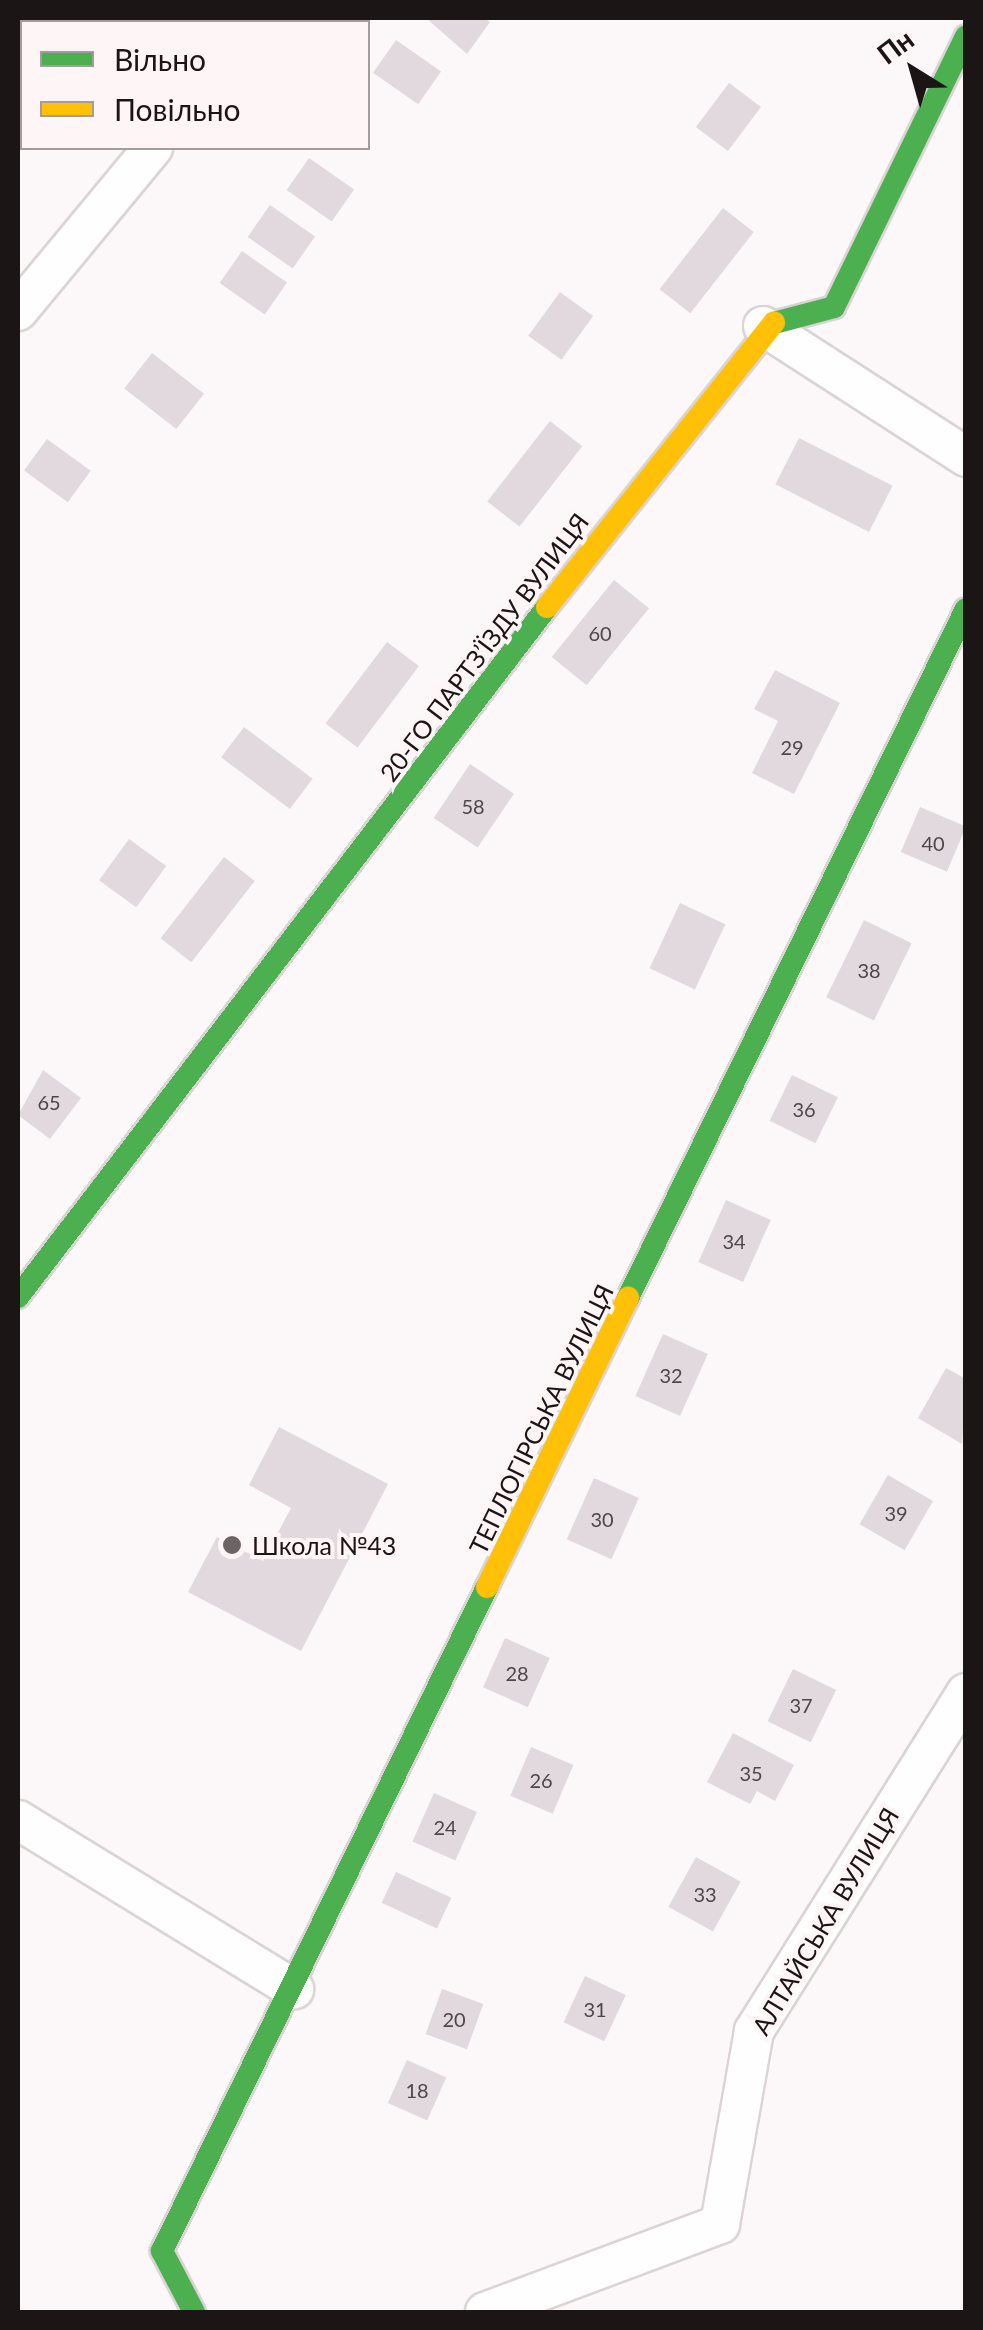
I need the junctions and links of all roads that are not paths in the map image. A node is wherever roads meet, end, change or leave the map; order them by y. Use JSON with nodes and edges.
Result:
{"nodes":[{"id":1,"x":966,"y":36,"type":"edge"},
{"id":2,"x":152,"y":150,"type":"edge"},
{"id":3,"x":18,"y":310,"type":"edge"},
{"id":4,"x":763,"y":326,"type":"junction"},
{"id":5,"x":966,"y":457,"type":"edge"},
{"id":6,"x":966,"y":609,"type":"edge"},
{"id":7,"x":18,"y":1297,"type":"edge"},
{"id":8,"x":966,"y":1693,"type":"edge"},
{"id":9,"x":18,"y":1820,"type":"edge"},
{"id":10,"x":294,"y":1989,"type":"junction"},
{"id":11,"x":194,"y":2312,"type":"edge"},
{"id":12,"x":484,"y":2312,"type":"edge"}],
"edges":[{"from":1,"to":4,"type":"street"},
{"from":2,"to":3,"type":"street"},
{"from":4,"to":5,"type":"street"},
{"from":4,"to":7,"type":"street","name":"20-ГО ПАРТЗ’ЇЗДУ ВУЛИЦЯ"},
{"from":6,"to":10,"type":"street","name":"ТЕПЛОГІРСЬКА ВУЛИЦЯ"},
{"from":8,"to":12,"type":"street","name":"АЛТАЙСЬКА ВУЛИЦЯ"},
{"from":9,"to":10,"type":"street"},
{"from":10,"to":11,"type":"street","name":"ТЕПЛОГІРСЬКА ВУЛИЦЯ"}]}
